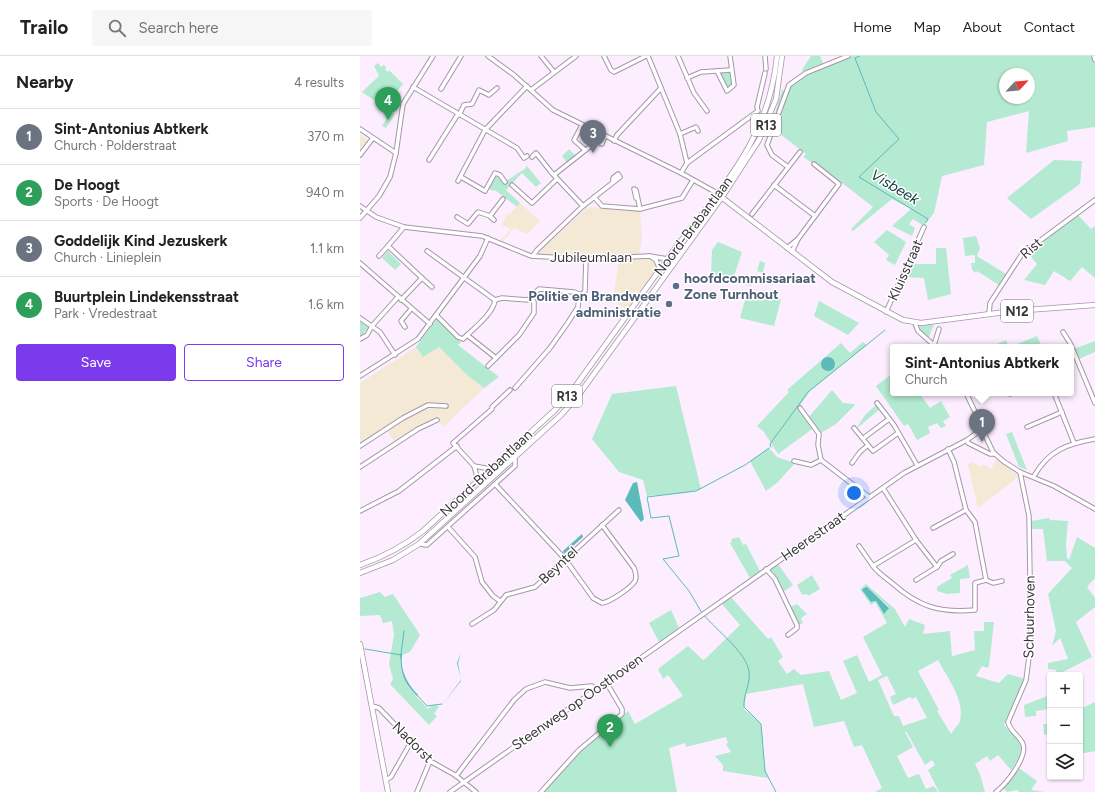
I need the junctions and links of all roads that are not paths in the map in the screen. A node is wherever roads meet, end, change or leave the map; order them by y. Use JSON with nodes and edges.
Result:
{"nodes":[{"id":1,"x":433,"y":56,"type":"edge"},
{"id":2,"x":461,"y":56,"type":"edge"},
{"id":3,"x":488,"y":56,"type":"edge"},
{"id":4,"x":542,"y":56,"type":"edge"},
{"id":5,"x":576,"y":56,"type":"edge"},
{"id":6,"x":604,"y":56,"type":"edge"},
{"id":7,"x":647,"y":56,"type":"edge"},
{"id":8,"x":678,"y":56,"type":"edge"},
{"id":9,"x":730,"y":56,"type":"edge"},
{"id":10,"x":765,"y":56,"type":"edge"},
{"id":11,"x":777,"y":56,"type":"edge"},
{"id":12,"x":782,"y":56,"type":"edge"},
{"id":13,"x":848,"y":56,"type":"edge"},
{"id":14,"x":1094,"y":56,"type":"edge"},
{"id":15,"x":1095,"y":60,"type":"edge"},
{"id":16,"x":731,"y":70,"type":"junction"},
{"id":17,"x":717,"y":71,"type":"junction"},
{"id":18,"x":554,"y":72,"type":"junction"},
{"id":19,"x":687,"y":78,"type":"junction"},
{"id":20,"x":527,"y":86,"type":"junction"},
{"id":21,"x":413,"y":87,"type":"junction"},
{"id":22,"x":497,"y":88,"type":"dead end"},
{"id":23,"x":662,"y":88,"type":"junction"},
{"id":24,"x":441,"y":89,"type":"dead end"},
{"id":25,"x":531,"y":90,"type":"junction"},
{"id":26,"x":706,"y":111,"type":"dead end"},
{"id":27,"x":458,"y":114,"type":"junction"},
{"id":28,"x":582,"y":124,"type":"junction"},
{"id":29,"x":697,"y":128,"type":"dead end"},
{"id":30,"x":360,"y":129,"type":"edge"},
{"id":31,"x":485,"y":130,"type":"junction"},
{"id":32,"x":600,"y":134,"type":"junction"},
{"id":33,"x":680,"y":134,"type":"junction"},
{"id":34,"x":605,"y":136,"type":"junction"},
{"id":35,"x":373,"y":138,"type":"junction"},
{"id":36,"x":596,"y":141,"type":"junction"},
{"id":37,"x":614,"y":141,"type":"junction"},
{"id":38,"x":584,"y":150,"type":"junction"},
{"id":39,"x":800,"y":152,"type":"dead end"},
{"id":40,"x":396,"y":153,"type":"junction"},
{"id":41,"x":360,"y":155,"type":"edge"},
{"id":42,"x":527,"y":156,"type":"dead end"},
{"id":43,"x":532,"y":157,"type":"dead end"},
{"id":44,"x":429,"y":160,"type":"dead end"},
{"id":45,"x":687,"y":163,"type":"junction"},
{"id":46,"x":814,"y":164,"type":"dead end"},
{"id":47,"x":788,"y":167,"type":"junction"},
{"id":48,"x":681,"y":173,"type":"junction"},
{"id":49,"x":554,"y":175,"type":"junction"},
{"id":50,"x":461,"y":176,"type":"junction"},
{"id":51,"x":558,"y":179,"type":"junction"},
{"id":52,"x":613,"y":180,"type":"dead end"},
{"id":53,"x":693,"y":180,"type":"junction"},
{"id":54,"x":458,"y":182,"type":"dead end"},
{"id":55,"x":505,"y":182,"type":"dead end"},
{"id":56,"x":512,"y":185,"type":"dead end"},
{"id":57,"x":774,"y":185,"type":"junction"},
{"id":58,"x":717,"y":194,"type":"junction"},
{"id":59,"x":594,"y":197,"type":"junction"},
{"id":60,"x":722,"y":197,"type":"junction"},
{"id":61,"x":636,"y":198,"type":"dead end"},
{"id":62,"x":503,"y":199,"type":"dead end"},
{"id":63,"x":1095,"y":200,"type":"edge"},
{"id":64,"x":360,"y":206,"type":"edge"},
{"id":65,"x":582,"y":206,"type":"junction"},
{"id":66,"x":640,"y":209,"type":"junction"},
{"id":67,"x":366,"y":210,"type":"junction"},
{"id":68,"x":752,"y":214,"type":"dead end"},
{"id":69,"x":490,"y":216,"type":"junction"},
{"id":70,"x":815,"y":216,"type":"junction"},
{"id":71,"x":457,"y":217,"type":"dead end"},
{"id":72,"x":360,"y":218,"type":"edge"},
{"id":73,"x":494,"y":220,"type":"dead end"},
{"id":74,"x":468,"y":224,"type":"junction"},
{"id":75,"x":404,"y":227,"type":"junction"},
{"id":76,"x":924,"y":227,"type":"dead end"},
{"id":77,"x":467,"y":234,"type":"junction"},
{"id":78,"x":488,"y":238,"type":"junction"},
{"id":79,"x":798,"y":239,"type":"junction"},
{"id":80,"x":388,"y":246,"type":"junction"},
{"id":81,"x":787,"y":248,"type":"junction"},
{"id":82,"x":427,"y":251,"type":"dead end"},
{"id":83,"x":792,"y":252,"type":"junction"},
{"id":84,"x":379,"y":256,"type":"dead end"},
{"id":85,"x":534,"y":256,"type":"junction"},
{"id":86,"x":649,"y":256,"type":"junction"},
{"id":87,"x":586,"y":259,"type":"junction"},
{"id":88,"x":668,"y":259,"type":"junction"},
{"id":89,"x":360,"y":263,"type":"edge"},
{"id":90,"x":660,"y":270,"type":"junction"},
{"id":91,"x":422,"y":278,"type":"junction"},
{"id":92,"x":465,"y":279,"type":"junction"},
{"id":93,"x":432,"y":287,"type":"dead end"},
{"id":94,"x":579,"y":294,"type":"junction"},
{"id":95,"x":530,"y":297,"type":"junction"},
{"id":96,"x":399,"y":299,"type":"junction"},
{"id":97,"x":495,"y":300,"type":"junction"},
{"id":98,"x":1095,"y":305,"type":"edge"},
{"id":99,"x":411,"y":309,"type":"junction"},
{"id":100,"x":886,"y":312,"type":"junction"},
{"id":101,"x":989,"y":314,"type":"junction"},
{"id":102,"x":436,"y":316,"type":"junction"},
{"id":103,"x":360,"y":318,"type":"edge"},
{"id":104,"x":915,"y":323,"type":"junction"},
{"id":105,"x":430,"y":324,"type":"junction"},
{"id":106,"x":372,"y":326,"type":"junction"},
{"id":107,"x":405,"y":327,"type":"dead end"},
{"id":108,"x":939,"y":329,"type":"dead end"},
{"id":109,"x":1063,"y":332,"type":"dead end"},
{"id":110,"x":467,"y":335,"type":"junction"},
{"id":111,"x":360,"y":339,"type":"edge"},
{"id":112,"x":933,"y":344,"type":"edge"},
{"id":113,"x":935,"y":344,"type":"edge"},
{"id":114,"x":1070,"y":344,"type":"edge"},
{"id":115,"x":1074,"y":353,"type":"edge"},
{"id":116,"x":395,"y":355,"type":"junction"},
{"id":117,"x":496,"y":358,"type":"junction"},
{"id":118,"x":488,"y":366,"type":"dead end"},
{"id":119,"x":360,"y":376,"type":"edge"},
{"id":120,"x":514,"y":388,"type":"dead end"},
{"id":121,"x":510,"y":390,"type":"dead end"},
{"id":122,"x":967,"y":396,"type":"edge"},
{"id":123,"x":1055,"y":396,"type":"edge"},
{"id":124,"x":876,"y":403,"type":"dead end"},
{"id":125,"x":1095,"y":404,"type":"edge"},
{"id":126,"x":446,"y":406,"type":"dead end"},
{"id":127,"x":800,"y":408,"type":"dead end"},
{"id":128,"x":1062,"y":412,"type":"junction"},
{"id":129,"x":889,"y":419,"type":"junction"},
{"id":130,"x":437,"y":420,"type":"dead end"},
{"id":131,"x":1027,"y":427,"type":"dead end"},
{"id":132,"x":854,"y":428,"type":"dead end"},
{"id":133,"x":981,"y":430,"type":"junction"},
{"id":134,"x":898,"y":433,"type":"junction"},
{"id":135,"x":865,"y":437,"type":"dead end"},
{"id":136,"x":1095,"y":439,"type":"edge"},
{"id":137,"x":967,"y":440,"type":"junction"},
{"id":138,"x":1074,"y":442,"type":"junction"},
{"id":139,"x":360,"y":446,"type":"edge"},
{"id":140,"x":457,"y":446,"type":"junction"},
{"id":141,"x":868,"y":446,"type":"junction"},
{"id":142,"x":948,"y":449,"type":"junction"},
{"id":143,"x":510,"y":451,"type":"junction"},
{"id":144,"x":995,"y":454,"type":"junction"},
{"id":145,"x":515,"y":456,"type":"junction"},
{"id":146,"x":821,"y":460,"type":"junction"},
{"id":147,"x":794,"y":461,"type":"dead end"},
{"id":148,"x":852,"y":463,"type":"dead end"},
{"id":149,"x":917,"y":465,"type":"junction"},
{"id":150,"x":474,"y":466,"type":"junction"},
{"id":151,"x":360,"y":467,"type":"edge"},
{"id":152,"x":491,"y":469,"type":"junction"},
{"id":153,"x":1020,"y":472,"type":"junction"},
{"id":154,"x":1034,"y":476,"type":"junction"},
{"id":155,"x":478,"y":480,"type":"junction"},
{"id":156,"x":495,"y":484,"type":"junction"},
{"id":157,"x":883,"y":488,"type":"junction"},
{"id":158,"x":869,"y":497,"type":"junction"},
{"id":159,"x":360,"y":505,"type":"edge"},
{"id":160,"x":1095,"y":509,"type":"edge"},
{"id":161,"x":361,"y":510,"type":"edge"},
{"id":162,"x":619,"y":510,"type":"dead end"},
{"id":163,"x":966,"y":510,"type":"junction"},
{"id":164,"x":602,"y":525,"type":"junction"},
{"id":165,"x":448,"y":527,"type":"junction"},
{"id":166,"x":933,"y":528,"type":"dead end"},
{"id":167,"x":916,"y":540,"type":"junction"},
{"id":168,"x":419,"y":544,"type":"junction"},
{"id":169,"x":859,"y":546,"type":"dead end"},
{"id":170,"x":953,"y":554,"type":"dead end"},
{"id":171,"x":565,"y":559,"type":"junction"},
{"id":172,"x":360,"y":565,"type":"edge"},
{"id":173,"x":874,"y":566,"type":"junction"},
{"id":174,"x":937,"y":567,"type":"junction"},
{"id":175,"x":766,"y":569,"type":"junction"},
{"id":176,"x":360,"y":573,"type":"edge"},
{"id":177,"x":916,"y":580,"type":"dead end"},
{"id":178,"x":986,"y":580,"type":"junction"},
{"id":179,"x":1002,"y":581,"type":"dead end"},
{"id":180,"x":500,"y":601,"type":"junction"},
{"id":181,"x":704,"y":613,"type":"joint"},
{"id":182,"x":472,"y":624,"type":"dead end"},
{"id":183,"x":788,"y":635,"type":"dead end"},
{"id":184,"x":360,"y":644,"type":"edge"},
{"id":185,"x":606,"y":682,"type":"junction"},
{"id":186,"x":595,"y":690,"type":"junction"},
{"id":187,"x":372,"y":706,"type":"junction"},
{"id":188,"x":412,"y":742,"type":"junction"},
{"id":189,"x":430,"y":761,"type":"junction"},
{"id":190,"x":456,"y":776,"type":"junction"},
{"id":191,"x":386,"y":780,"type":"junction"},
{"id":192,"x":464,"y":782,"type":"junction"},
{"id":193,"x":388,"y":792,"type":"edge"},
{"id":194,"x":417,"y":792,"type":"edge"},
{"id":195,"x":450,"y":792,"type":"edge"},
{"id":196,"x":476,"y":792,"type":"edge"},
{"id":197,"x":541,"y":792,"type":"edge"},
{"id":198,"x":996,"y":792,"type":"edge"}],
"edges":[{"from":1,"to":21,"type":"street"},
{"from":2,"to":24,"type":"street"},
{"from":3,"to":20,"type":"street"},
{"from":4,"to":18,"type":"street"},
{"from":5,"to":18,"type":"street"},
{"from":6,"to":7,"type":"street"},
{"from":7,"to":23,"type":"street"},
{"from":8,"to":19,"type":"street"},
{"from":9,"to":16,"type":"street"},
{"from":10,"to":45,"type":"street"},
{"from":11,"to":58,"type":"main road","name":"Noord-Brabantlaan","number":"R13"},
{"from":12,"to":60,"type":"main road","name":"Noord-Brabantlaan","number":"R13"},
{"from":13,"to":47,"type":"street"},
{"from":14,"to":15,"type":"street"},
{"from":16,"to":17,"type":"street"},
{"from":16,"to":17,"type":"street"},
{"from":17,"to":19,"type":"street"},
{"from":18,"to":25,"type":"street"},
{"from":19,"to":26,"type":"street"},
{"from":20,"to":25,"type":"street"},
{"from":20,"to":31,"type":"street"},
{"from":21,"to":27,"type":"street"},
{"from":21,"to":40,"type":"street"},
{"from":22,"to":27,"type":"street"},
{"from":23,"to":33,"type":"street"},
{"from":23,"to":37,"type":"street"},
{"from":25,"to":28,"type":"street"},
{"from":27,"to":31,"type":"street"},
{"from":27,"to":44,"type":"street"},
{"from":28,"to":32,"type":"street"},
{"from":28,"to":38,"type":"street"},
{"from":29,"to":33,"type":"street"},
{"from":30,"to":35,"type":"street"},
{"from":31,"to":42,"type":"street"},
{"from":31,"to":50,"type":"street"},
{"from":32,"to":34,"type":"street"},
{"from":32,"to":36,"type":"street"},
{"from":33,"to":45,"type":"street"},
{"from":34,"to":36,"type":"street"},
{"from":34,"to":37,"type":"street"},
{"from":35,"to":40,"type":"street"},
{"from":35,"to":41,"type":"street"},
{"from":36,"to":38,"type":"street"},
{"from":37,"to":48,"type":"street"},
{"from":38,"to":49,"type":"street"},
{"from":39,"to":47,"type":"street"},
{"from":40,"to":67,"type":"street"},
{"from":43,"to":49,"type":"street"},
{"from":45,"to":48,"type":"street"},
{"from":46,"to":70,"type":"street"},
{"from":47,"to":57,"type":"street"},
{"from":48,"to":53,"type":"street"},
{"from":49,"to":51,"type":"street"},
{"from":50,"to":54,"type":"street"},
{"from":50,"to":55,"type":"street"},
{"from":51,"to":56,"type":"street"},
{"from":51,"to":65,"type":"street"},
{"from":52,"to":59,"type":"street"},
{"from":53,"to":58,"type":"street"},
{"from":53,"to":66,"type":"street"},
{"from":57,"to":68,"type":"street"},
{"from":57,"to":70,"type":"street"},
{"from":58,"to":60,"type":"main road","number":"N12"},
{"from":58,"to":88,"type":"main road","name":"Noord-Brabantlaan","number":"R13"},
{"from":59,"to":65,"type":"street"},
{"from":59,"to":66,"type":"street"},
{"from":60,"to":81,"type":"main road","number":"N12"},
{"from":60,"to":145,"type":"main road","name":"Noord-Brabantlaan","number":"R13"},
{"from":61,"to":66,"type":"street"},
{"from":62,"to":69,"type":"street"},
{"from":63,"to":101,"type":"street","name":"Rist"},
{"from":64,"to":67,"type":"street","name":"Jubileumlaan"},
{"from":65,"to":85,"type":"street"},
{"from":67,"to":72,"type":"street"},
{"from":67,"to":75,"type":"street","name":"Jubileumlaan"},
{"from":69,"to":73,"type":"street"},
{"from":69,"to":74,"type":"street"},
{"from":70,"to":79,"type":"street"},
{"from":71,"to":74,"type":"street"},
{"from":74,"to":77,"type":"street"},
{"from":75,"to":77,"type":"street","name":"Jubileumlaan"},
{"from":75,"to":80,"type":"street"},
{"from":76,"to":100,"type":"street","name":"Kluisstraat"},
{"from":77,"to":78,"type":"street","name":"Jubileumlaan"},
{"from":78,"to":85,"type":"street","name":"Jubileumlaan"},
{"from":78,"to":92,"type":"street"},
{"from":79,"to":81,"type":"street"},
{"from":79,"to":83,"type":"street"},
{"from":80,"to":84,"type":"street"},
{"from":80,"to":91,"type":"street"},
{"from":81,"to":83,"type":"main road","number":"N12"},
{"from":82,"to":92,"type":"street"},
{"from":83,"to":100,"type":"main road","number":"N12"},
{"from":85,"to":87,"type":"street","name":"Jubileumlaan"},
{"from":86,"to":87,"type":"street","name":"Jubileumlaan"},
{"from":86,"to":88,"type":"street","name":"Jubileumlaan"},
{"from":86,"to":90,"type":"street","name":"Jubileumlaan"},
{"from":87,"to":94,"type":"street"},
{"from":88,"to":90,"type":"main road","name":"Noord-Brabantlaan","number":"R13"},
{"from":89,"to":96,"type":"street"},
{"from":90,"to":143,"type":"main road","name":"Noord-Brabantlaan","number":"R13"},
{"from":91,"to":93,"type":"street"},
{"from":91,"to":96,"type":"street"},
{"from":92,"to":97,"type":"street"},
{"from":92,"to":102,"type":"street"},
{"from":94,"to":95,"type":"street"},
{"from":94,"to":120,"type":"street"},
{"from":95,"to":97,"type":"street"},
{"from":95,"to":117,"type":"street"},
{"from":96,"to":99,"type":"street"},
{"from":96,"to":106,"type":"street"},
{"from":97,"to":110,"type":"street"},
{"from":98,"to":101,"type":"main road","number":"N12"},
{"from":99,"to":105,"type":"street"},
{"from":99,"to":107,"type":"street"},
{"from":100,"to":104,"type":"main road","number":"N12"},
{"from":101,"to":104,"type":"main road","number":"N12"},
{"from":102,"to":105,"type":"street"},
{"from":102,"to":110,"type":"street"},
{"from":103,"to":106,"type":"street"},
{"from":104,"to":112,"type":"street"},
{"from":105,"to":116,"type":"street"},
{"from":106,"to":111,"type":"street"},
{"from":106,"to":116,"type":"street"},
{"from":108,"to":113,"type":"street"},
{"from":109,"to":114,"type":"street"},
{"from":110,"to":117,"type":"street"},
{"from":115,"to":125,"type":"street"},
{"from":116,"to":119,"type":"street"},
{"from":117,"to":118,"type":"street"},
{"from":121,"to":140,"type":"street"},
{"from":122,"to":133,"type":"street"},
{"from":123,"to":128,"type":"street"},
{"from":124,"to":129,"type":"street"},
{"from":126,"to":139,"type":"street"},
{"from":127,"to":146,"type":"street"},
{"from":128,"to":131,"type":"street"},
{"from":128,"to":138,"type":"street"},
{"from":129,"to":134,"type":"street"},
{"from":129,"to":135,"type":"street"},
{"from":130,"to":151,"type":"street"},
{"from":132,"to":141,"type":"street"},
{"from":133,"to":137,"type":"street","name":"Heerestraat"},
{"from":133,"to":144,"type":"street"},
{"from":134,"to":141,"type":"street"},
{"from":134,"to":149,"type":"street"},
{"from":136,"to":138,"type":"street"},
{"from":137,"to":142,"type":"street","name":"Heerestraat"},
{"from":137,"to":144,"type":"street"},
{"from":138,"to":154,"type":"street"},
{"from":140,"to":150,"type":"street"},
{"from":140,"to":161,"type":"street"},
{"from":141,"to":148,"type":"street"},
{"from":142,"to":149,"type":"street","name":"Heerestraat"},
{"from":142,"to":163,"type":"street"},
{"from":143,"to":145,"type":"main road"},
{"from":143,"to":152,"type":"main road","name":"Noord-Brabantlaan","number":"R13"},
{"from":144,"to":153,"type":"street"},
{"from":145,"to":156,"type":"street","name":"Noord-Brabantlaan"},
{"from":145,"to":168,"type":"main road","name":"Noord-Brabantlaan","number":"R13"},
{"from":146,"to":147,"type":"street"},
{"from":146,"to":158,"type":"street"},
{"from":149,"to":157,"type":"street","name":"Heerestraat"},
{"from":150,"to":152,"type":"street"},
{"from":150,"to":155,"type":"street"},
{"from":152,"to":155,"type":"main road","name":"Noord-Brabantlaan","number":"R13"},
{"from":153,"to":154,"type":"street"},
{"from":153,"to":198,"type":"street","name":"Schuurhoven"},
{"from":154,"to":160,"type":"street"},
{"from":155,"to":172,"type":"main road","name":"Noord-Brabantlaan","number":"R13"},
{"from":156,"to":165,"type":"street","name":"Noord-Brabantlaan"},
{"from":156,"to":171,"type":"street"},
{"from":157,"to":158,"type":"street","name":"Heerestraat"},
{"from":157,"to":167,"type":"street"},
{"from":158,"to":175,"type":"street","name":"Heerestraat"},
{"from":159,"to":161,"type":"street"},
{"from":162,"to":164,"type":"street","name":"Beyntel"},
{"from":163,"to":166,"type":"street"},
{"from":163,"to":178,"type":"street"},
{"from":164,"to":171,"type":"street","name":"Beyntel"},
{"from":164,"to":171,"type":"street"},
{"from":165,"to":168,"type":"street","name":"Noord-Brabantlaan"},
{"from":165,"to":180,"type":"street"},
{"from":167,"to":173,"type":"street"},
{"from":167,"to":174,"type":"street"},
{"from":168,"to":176,"type":"main road","name":"Noord-Brabantlaan","number":"R13"},
{"from":169,"to":173,"type":"street"},
{"from":170,"to":174,"type":"street"},
{"from":171,"to":180,"type":"street","name":"Beyntel"},
{"from":173,"to":178,"type":"street"},
{"from":174,"to":177,"type":"street"},
{"from":175,"to":181,"type":"street","name":"Heerestraat"},
{"from":175,"to":183,"type":"street"},
{"from":178,"to":179,"type":"street"},
{"from":180,"to":182,"type":"street","name":"Beyntel"},
{"from":181,"to":185,"type":"street","name":"Steenweg op Oosthoven"},
{"from":184,"to":187,"type":"main road"},
{"from":185,"to":186,"type":"street","name":"Steenweg op Oosthoven"},
{"from":185,"to":197,"type":"street"},
{"from":186,"to":190,"type":"street"},
{"from":186,"to":192,"type":"street","name":"Steenweg op Oosthoven"},
{"from":187,"to":188,"type":"street","name":"Nadorst"},
{"from":187,"to":191,"type":"main road"},
{"from":188,"to":189,"type":"street","name":"Nadorst"},
{"from":188,"to":191,"type":"street"},
{"from":189,"to":190,"type":"street","name":"Nadorst"},
{"from":189,"to":194,"type":"street"},
{"from":190,"to":192,"type":"street","name":"Nadorst"},
{"from":191,"to":193,"type":"main road"},
{"from":192,"to":195,"type":"street","name":"Steenweg op Oosthoven"},
{"from":192,"to":196,"type":"street","name":"Nadorst"}]}
